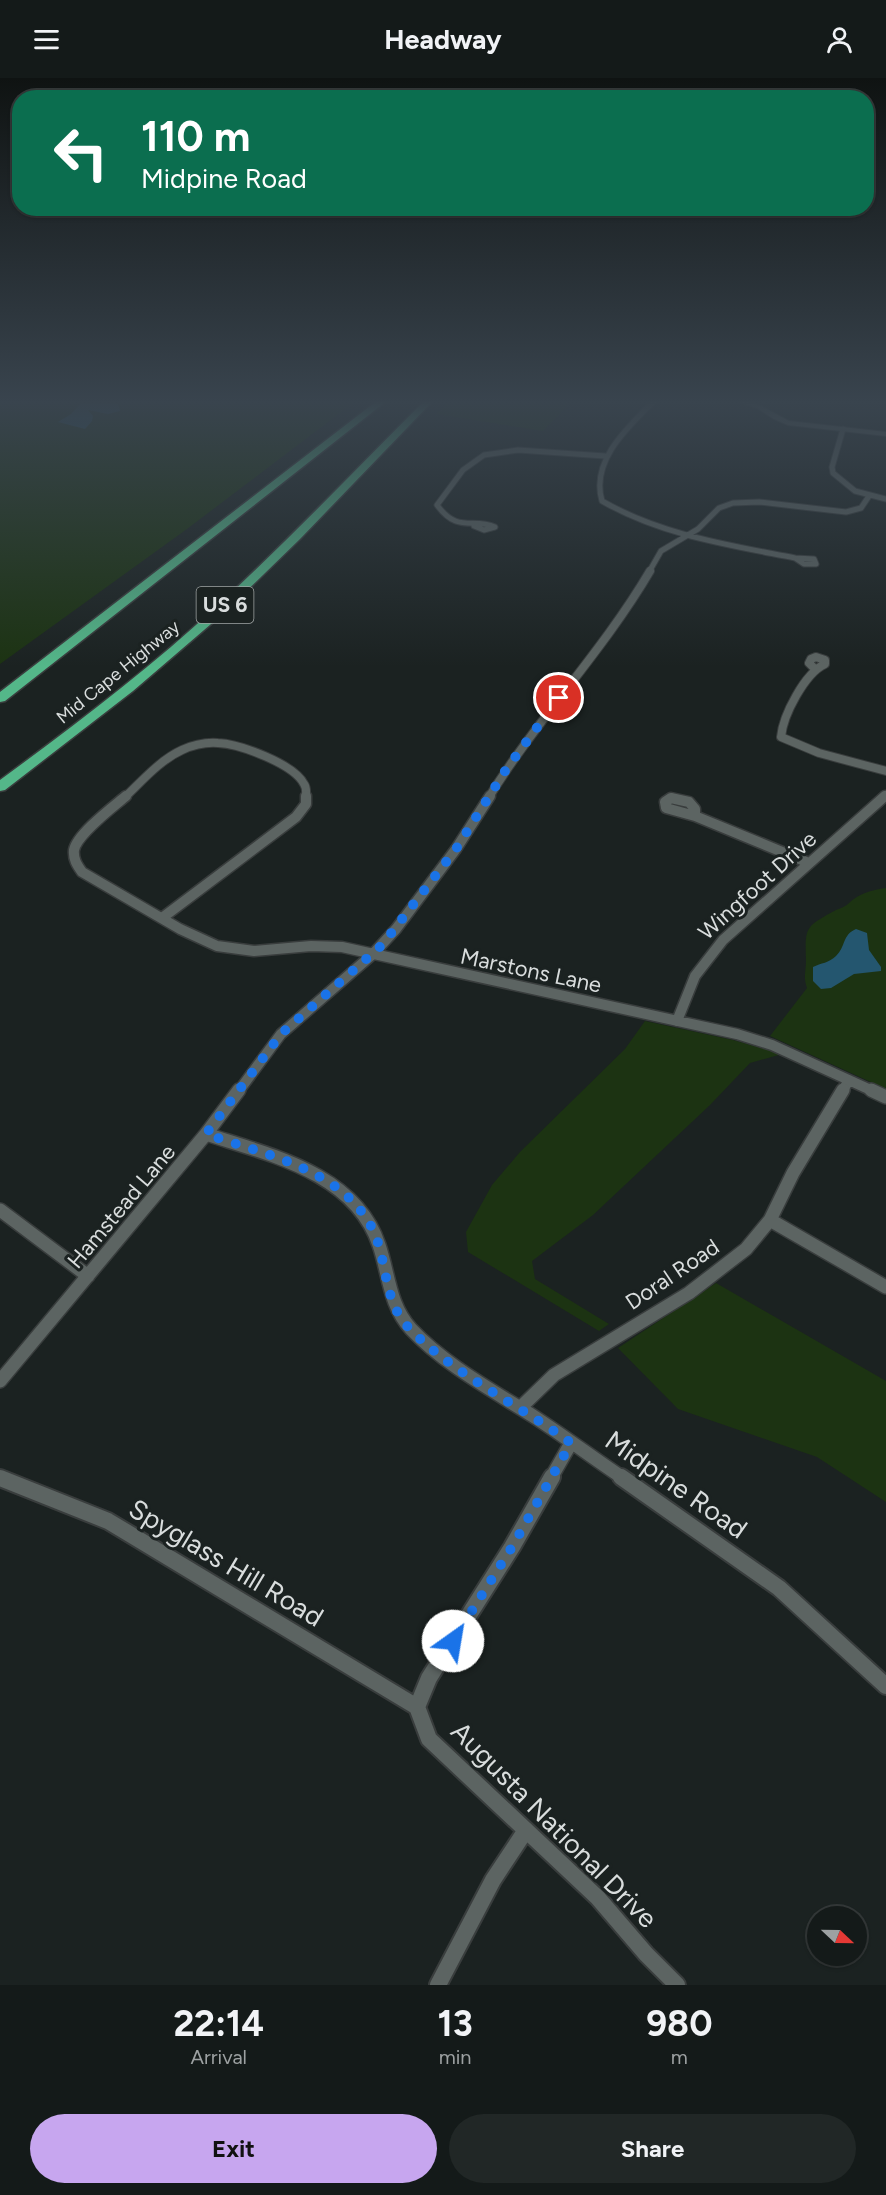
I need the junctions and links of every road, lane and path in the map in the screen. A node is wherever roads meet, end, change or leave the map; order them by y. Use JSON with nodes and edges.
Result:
{"nodes":[{"id":1,"x":269,"y":489,"type":"edge"},
{"id":2,"x":342,"y":489,"type":"edge"},
{"id":3,"x":447,"y":489,"type":"edge"},
{"id":4,"x":598,"y":489,"type":"edge"},
{"id":5,"x":849,"y":489,"type":"edge"},
{"id":6,"x":869,"y":496,"type":"junction"},
{"id":7,"x":886,"y":499,"type":"edge"},
{"id":8,"x":474,"y":526,"type":"dead end"},
{"id":9,"x":686,"y":536,"type":"junction"},
{"id":10,"x":795,"y":558,"type":"dead end"},
{"id":11,"x":815,"y":669,"type":"dead end"},
{"id":12,"x":0,"y":698,"type":"edge"},
{"id":13,"x":886,"y":771,"type":"edge"},
{"id":14,"x":0,"y":788,"type":"edge"},
{"id":15,"x":886,"y":795,"type":"edge"},
{"id":16,"x":695,"y":816,"type":"dead end"},
{"id":17,"x":809,"y":863,"type":"junction"},
{"id":18,"x":162,"y":918,"type":"junction"},
{"id":19,"x":372,"y":954,"type":"junction"},
{"id":20,"x":677,"y":1021,"type":"junction"},
{"id":21,"x":849,"y":1080,"type":"junction"},
{"id":22,"x":886,"y":1097,"type":"edge"},
{"id":23,"x":206,"y":1134,"type":"junction"},
{"id":24,"x":0,"y":1210,"type":"edge"},
{"id":25,"x":770,"y":1220,"type":"junction"},
{"id":26,"x":88,"y":1276,"type":"junction"},
{"id":27,"x":886,"y":1287,"type":"edge"},
{"id":28,"x":0,"y":1381,"type":"edge"},
{"id":29,"x":519,"y":1408,"type":"junction"},
{"id":30,"x":571,"y":1443,"type":"junction"},
{"id":31,"x":0,"y":1479,"type":"edge"},
{"id":32,"x":886,"y":1686,"type":"edge"},
{"id":33,"x":417,"y":1707,"type":"junction"},
{"id":34,"x":526,"y":1830,"type":"junction"},
{"id":35,"x":438,"y":1985,"type":"edge"},
{"id":36,"x":677,"y":1985,"type":"edge"}],
"edges":[{"from":1,"to":12,"type":"highway","number":"US 6"},
{"from":2,"to":14,"type":"highway","name":"Mid Cape Highway","number":"US 6"},
{"from":3,"to":8,"type":"street"},
{"from":4,"to":9,"type":"street"},
{"from":5,"to":6,"type":"street"},
{"from":6,"to":7,"type":"street"},
{"from":6,"to":9,"type":"street","name":"Hamstead Lane"},
{"from":9,"to":10,"type":"street"},
{"from":9,"to":19,"type":"street","name":"Hamstead Lane"},
{"from":11,"to":13,"type":"street"},
{"from":15,"to":17,"type":"street","name":"Wingfoot Drive"},
{"from":16,"to":17,"type":"street"},
{"from":17,"to":20,"type":"street","name":"Wingfoot Drive"},
{"from":18,"to":18,"type":"street","name":"Marstons Lane"},
{"from":18,"to":19,"type":"street","name":"Marstons Lane"},
{"from":19,"to":20,"type":"street","name":"Marstons Lane"},
{"from":19,"to":23,"type":"street","name":"Hamstead Lane"},
{"from":20,"to":21,"type":"street","name":"Marstons Lane"},
{"from":21,"to":22,"type":"street","name":"Marstons Lane"},
{"from":21,"to":25,"type":"street","name":"Doral Road"},
{"from":23,"to":26,"type":"street","name":"Hamstead Lane"},
{"from":23,"to":29,"type":"street","name":"Midpine Road"},
{"from":24,"to":26,"type":"street"},
{"from":25,"to":27,"type":"street"},
{"from":25,"to":29,"type":"street","name":"Doral Road"},
{"from":26,"to":28,"type":"street","name":"Hamstead Lane"},
{"from":29,"to":30,"type":"street","name":"Midpine Road"},
{"from":30,"to":32,"type":"street","name":"Midpine Road"},
{"from":30,"to":33,"type":"street"},
{"from":31,"to":33,"type":"street","name":"Spyglass Hill Road"},
{"from":33,"to":34,"type":"street","name":"Augusta National Drive"},
{"from":34,"to":35,"type":"street"},
{"from":34,"to":36,"type":"street","name":"Augusta National Drive"}]}
